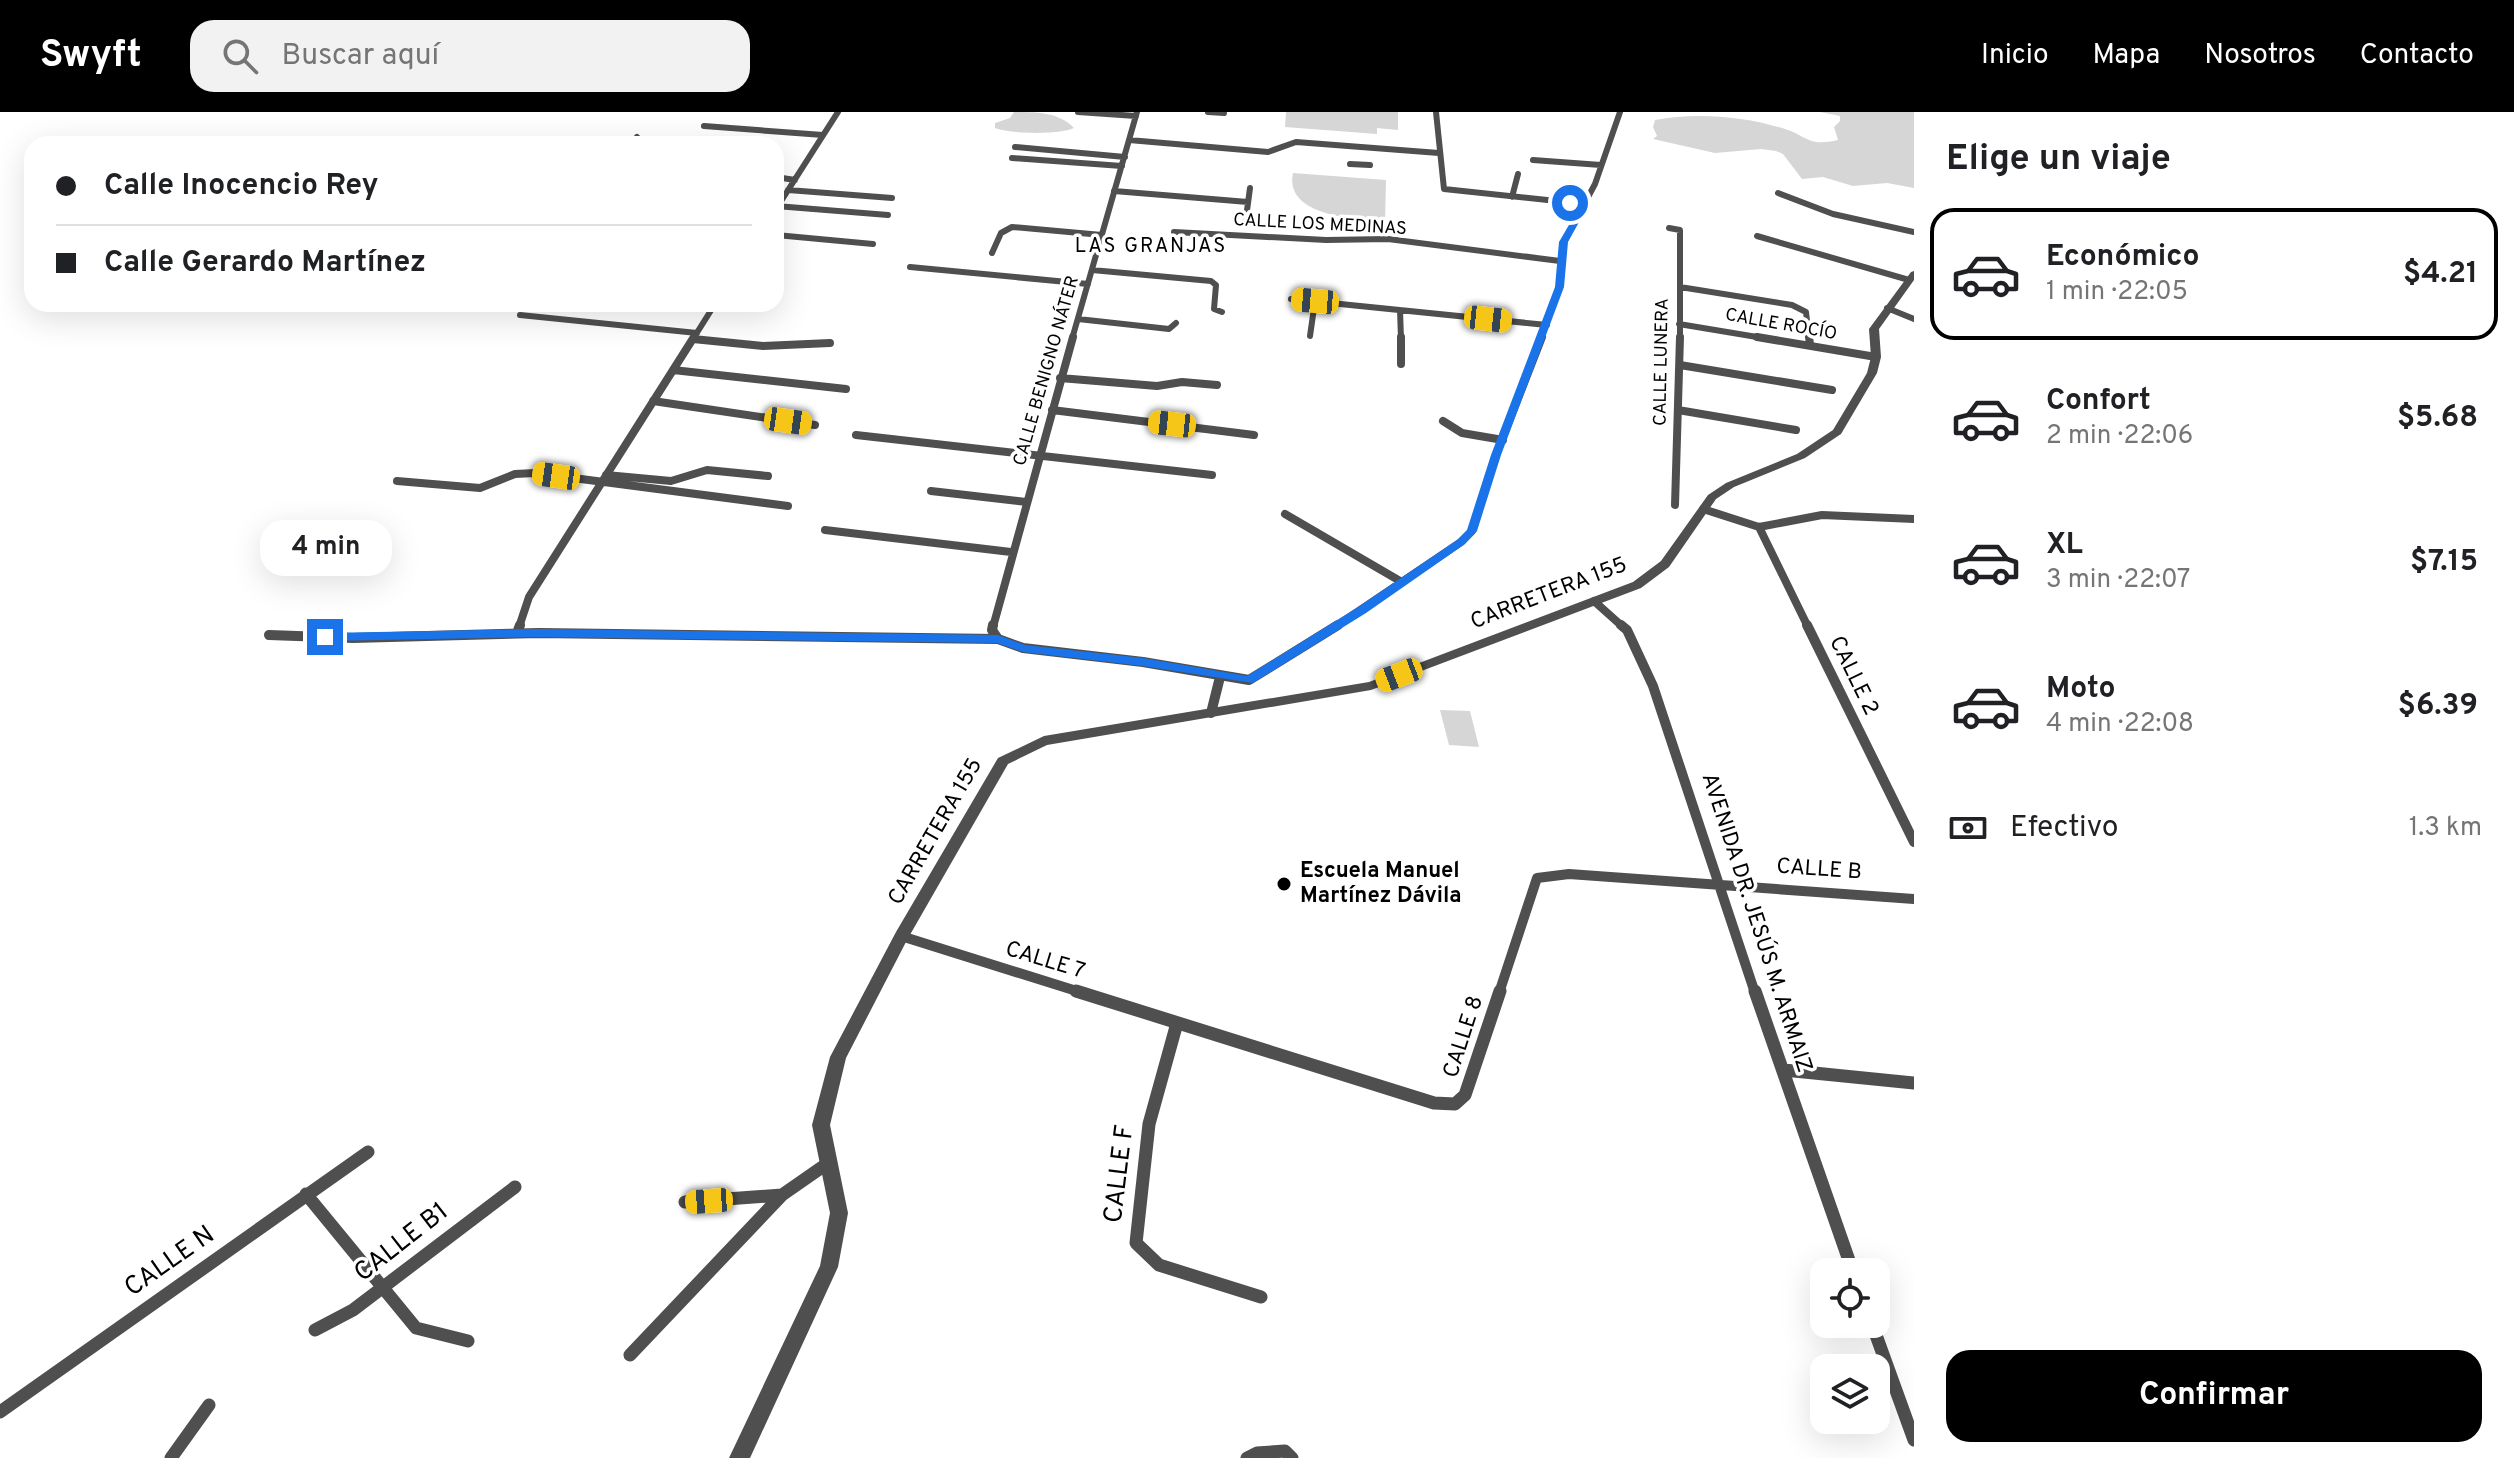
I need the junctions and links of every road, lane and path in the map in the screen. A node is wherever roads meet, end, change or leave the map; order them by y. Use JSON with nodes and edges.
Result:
{"nodes":[{"id":1,"x":838,"y":112,"type":"edge"},
{"id":2,"x":1078,"y":112,"type":"edge"},
{"id":3,"x":1208,"y":112,"type":"edge"},
{"id":4,"x":1436,"y":112,"type":"edge"},
{"id":5,"x":1620,"y":112,"type":"edge"},
{"id":6,"x":1224,"y":113,"type":"edge"},
{"id":7,"x":1136,"y":114,"type":"edge"},
{"id":8,"x":704,"y":126,"type":"dead end"},
{"id":9,"x":823,"y":135,"type":"junction"},
{"id":10,"x":1129,"y":140,"type":"junction"},
{"id":11,"x":1358,"y":146,"type":"junction"},
{"id":12,"x":1015,"y":147,"type":"dead end"},
{"id":13,"x":1439,"y":153,"type":"junction"},
{"id":14,"x":1125,"y":157,"type":"junction"},
{"id":15,"x":1012,"y":158,"type":"dead end"},
{"id":16,"x":1533,"y":160,"type":"dead end"},
{"id":17,"x":1370,"y":165,"type":"dead end"},
{"id":18,"x":1601,"y":165,"type":"junction"},
{"id":19,"x":1122,"y":166,"type":"junction"},
{"id":20,"x":1518,"y":174,"type":"dead end"},
{"id":21,"x":784,"y":178,"type":"edge"},
{"id":22,"x":795,"y":180,"type":"junction"},
{"id":23,"x":1250,"y":188,"type":"dead end"},
{"id":24,"x":788,"y":190,"type":"junction"},
{"id":25,"x":1114,"y":191,"type":"junction"},
{"id":26,"x":1778,"y":193,"type":"dead end"},
{"id":27,"x":784,"y":196,"type":"edge"},
{"id":28,"x":1512,"y":197,"type":"junction"},
{"id":29,"x":892,"y":198,"type":"dead end"},
{"id":30,"x":1248,"y":202,"type":"junction"},
{"id":31,"x":1585,"y":204,"type":"junction"},
{"id":32,"x":784,"y":208,"type":"edge"},
{"id":33,"x":888,"y":215,"type":"dead end"},
{"id":34,"x":1246,"y":218,"type":"dead end"},
{"id":35,"x":1669,"y":228,"type":"dead end"},
{"id":36,"x":1174,"y":232,"type":"dead end"},
{"id":37,"x":1914,"y":232,"type":"edge"},
{"id":38,"x":1102,"y":235,"type":"junction"},
{"id":39,"x":784,"y":236,"type":"edge"},
{"id":40,"x":1757,"y":236,"type":"dead end"},
{"id":41,"x":873,"y":244,"type":"dead end"},
{"id":42,"x":992,"y":253,"type":"dead end"},
{"id":43,"x":1560,"y":261,"type":"junction"},
{"id":44,"x":910,"y":267,"type":"dead end"},
{"id":45,"x":1092,"y":270,"type":"junction"},
{"id":46,"x":1912,"y":277,"type":"edge"},
{"id":47,"x":1088,"y":284,"type":"junction"},
{"id":48,"x":1680,"y":287,"type":"junction"},
{"id":49,"x":1291,"y":299,"type":"dead end"},
{"id":50,"x":1315,"y":301,"type":"junction"},
{"id":51,"x":1887,"y":308,"type":"junction"},
{"id":52,"x":1400,"y":310,"type":"junction"},
{"id":53,"x":710,"y":312,"type":"edge"},
{"id":54,"x":1222,"y":312,"type":"dead end"},
{"id":55,"x":520,"y":315,"type":"dead end"},
{"id":56,"x":1078,"y":319,"type":"junction"},
{"id":57,"x":1914,"y":319,"type":"edge"},
{"id":58,"x":1176,"y":323,"type":"dead end"},
{"id":59,"x":1679,"y":324,"type":"junction"},
{"id":60,"x":1547,"y":325,"type":"junction"},
{"id":61,"x":695,"y":336,"type":"junction"},
{"id":62,"x":1310,"y":336,"type":"dead end"},
{"id":63,"x":830,"y":343,"type":"dead end"},
{"id":64,"x":1810,"y":344,"type":"junction"},
{"id":65,"x":1876,"y":357,"type":"junction"},
{"id":66,"x":1401,"y":364,"type":"dead end"},
{"id":67,"x":1680,"y":365,"type":"junction"},
{"id":68,"x":673,"y":370,"type":"junction"},
{"id":69,"x":1060,"y":378,"type":"junction"},
{"id":70,"x":1217,"y":385,"type":"dead end"},
{"id":71,"x":846,"y":389,"type":"dead end"},
{"id":72,"x":1832,"y":390,"type":"dead end"},
{"id":73,"x":653,"y":401,"type":"junction"},
{"id":74,"x":1052,"y":410,"type":"junction"},
{"id":75,"x":1678,"y":410,"type":"junction"},
{"id":76,"x":1443,"y":421,"type":"dead end"},
{"id":77,"x":815,"y":425,"type":"dead end"},
{"id":78,"x":1796,"y":430,"type":"dead end"},
{"id":79,"x":856,"y":435,"type":"dead end"},
{"id":80,"x":1254,"y":435,"type":"dead end"},
{"id":81,"x":1503,"y":440,"type":"junction"},
{"id":82,"x":1039,"y":456,"type":"junction"},
{"id":83,"x":1212,"y":475,"type":"dead end"},
{"id":84,"x":768,"y":476,"type":"dead end"},
{"id":85,"x":603,"y":479,"type":"junction"},
{"id":86,"x":397,"y":481,"type":"dead end"},
{"id":87,"x":931,"y":491,"type":"dead end"},
{"id":88,"x":1026,"y":502,"type":"junction"},
{"id":89,"x":1675,"y":505,"type":"dead end"},
{"id":90,"x":788,"y":506,"type":"dead end"},
{"id":91,"x":1703,"y":509,"type":"junction"},
{"id":92,"x":1285,"y":514,"type":"dead end"},
{"id":93,"x":1914,"y":519,"type":"edge"},
{"id":94,"x":1759,"y":527,"type":"junction"},
{"id":95,"x":825,"y":530,"type":"dead end"},
{"id":96,"x":1011,"y":552,"type":"junction"},
{"id":97,"x":1400,"y":581,"type":"junction"},
{"id":98,"x":1594,"y":601,"type":"junction"},
{"id":99,"x":517,"y":633,"type":"junction"},
{"id":100,"x":269,"y":635,"type":"dead end"},
{"id":101,"x":998,"y":639,"type":"junction"},
{"id":102,"x":1220,"y":677,"type":"junction"},
{"id":103,"x":1211,"y":713,"type":"junction"},
{"id":104,"x":1914,"y":842,"type":"edge"},
{"id":105,"x":1721,"y":885,"type":"junction"},
{"id":106,"x":1914,"y":899,"type":"edge"},
{"id":107,"x":901,"y":936,"type":"junction"},
{"id":108,"x":1177,"y":1023,"type":"junction"},
{"id":109,"x":1784,"y":1070,"type":"junction"},
{"id":110,"x":1914,"y":1083,"type":"edge"},
{"id":111,"x":368,"y":1152,"type":"dead end"},
{"id":112,"x":828,"y":1163,"type":"junction"},
{"id":113,"x":515,"y":1187,"type":"dead end"},
{"id":114,"x":306,"y":1194,"type":"junction"},
{"id":115,"x":782,"y":1195,"type":"junction"},
{"id":116,"x":685,"y":1202,"type":"dead end"},
{"id":117,"x":1848,"y":1258,"type":"edge"},
{"id":118,"x":382,"y":1288,"type":"junction"},
{"id":119,"x":1261,"y":1297,"type":"dead end"},
{"id":120,"x":315,"y":1330,"type":"dead end"},
{"id":121,"x":1877,"y":1338,"type":"edge"},
{"id":122,"x":468,"y":1341,"type":"dead end"},
{"id":123,"x":630,"y":1355,"type":"dead end"},
{"id":124,"x":209,"y":1405,"type":"dead end"},
{"id":125,"x":0,"y":1412,"type":"edge"},
{"id":126,"x":1914,"y":1440,"type":"edge"},
{"id":127,"x":171,"y":1458,"type":"edge"},
{"id":128,"x":739,"y":1458,"type":"edge"},
{"id":129,"x":1247,"y":1458,"type":"edge"},
{"id":130,"x":1292,"y":1458,"type":"edge"}],
"edges":[{"from":1,"to":9,"type":"street"},
{"from":2,"to":7,"type":"street"},
{"from":3,"to":6,"type":"street"},
{"from":4,"to":13,"type":"street"},
{"from":5,"to":18,"type":"street"},
{"from":7,"to":10,"type":"street","name":"CALLE BENIGNO NÁTER"},
{"from":8,"to":9,"type":"street"},
{"from":9,"to":22,"type":"street"},
{"from":10,"to":11,"type":"street"},
{"from":10,"to":14,"type":"street","name":"CALLE BENIGNO NÁTER"},
{"from":11,"to":13,"type":"street"},
{"from":11,"to":17,"type":"street"},
{"from":12,"to":14,"type":"street"},
{"from":13,"to":28,"type":"street"},
{"from":14,"to":19,"type":"street","name":"CALLE BENIGNO NÁTER"},
{"from":15,"to":19,"type":"street"},
{"from":16,"to":18,"type":"street"},
{"from":18,"to":31,"type":"street"},
{"from":19,"to":25,"type":"street","name":"CALLE BENIGNO NÁTER"},
{"from":20,"to":28,"type":"street"},
{"from":21,"to":22,"type":"street"},
{"from":22,"to":24,"type":"street"},
{"from":23,"to":30,"type":"street"},
{"from":24,"to":27,"type":"street"},
{"from":24,"to":29,"type":"street"},
{"from":25,"to":30,"type":"street"},
{"from":25,"to":38,"type":"street","name":"CALLE BENIGNO NÁTER"},
{"from":26,"to":37,"type":"street"},
{"from":28,"to":31,"type":"street"},
{"from":30,"to":34,"type":"street"},
{"from":31,"to":43,"type":"street"},
{"from":32,"to":33,"type":"street"},
{"from":35,"to":48,"type":"street","name":"CALLE LUNERA"},
{"from":36,"to":43,"type":"street","name":"CALLE LOS MEDINAS"},
{"from":38,"to":42,"type":"street"},
{"from":38,"to":45,"type":"street","name":"CALLE BENIGNO NÁTER"},
{"from":39,"to":41,"type":"street"},
{"from":40,"to":46,"type":"street"},
{"from":43,"to":60,"type":"street"},
{"from":44,"to":47,"type":"street"},
{"from":45,"to":47,"type":"street","name":"CALLE BENIGNO NÁTER"},
{"from":45,"to":54,"type":"street"},
{"from":46,"to":51,"type":"street","name":"CARRETERA 155"},
{"from":47,"to":56,"type":"street","name":"CALLE BENIGNO NÁTER"},
{"from":48,"to":59,"type":"street","name":"CALLE LUNERA"},
{"from":48,"to":64,"type":"street"},
{"from":49,"to":50,"type":"street"},
{"from":50,"to":52,"type":"street"},
{"from":50,"to":62,"type":"street"},
{"from":51,"to":57,"type":"street"},
{"from":51,"to":65,"type":"street","name":"CARRETERA 155"},
{"from":52,"to":60,"type":"street"},
{"from":52,"to":66,"type":"street"},
{"from":53,"to":61,"type":"street"},
{"from":55,"to":61,"type":"street"},
{"from":56,"to":58,"type":"street"},
{"from":56,"to":69,"type":"street","name":"CALLE BENIGNO NÁTER"},
{"from":59,"to":64,"type":"street","name":"CALLE ROCÍO"},
{"from":59,"to":67,"type":"street","name":"CALLE LUNERA"},
{"from":60,"to":81,"type":"street"},
{"from":61,"to":63,"type":"street"},
{"from":61,"to":68,"type":"street"},
{"from":64,"to":65,"type":"street","name":"CALLE ROCÍO"},
{"from":65,"to":91,"type":"street","name":"CARRETERA 155"},
{"from":67,"to":72,"type":"street"},
{"from":67,"to":75,"type":"street","name":"CALLE LUNERA"},
{"from":68,"to":71,"type":"street"},
{"from":68,"to":73,"type":"street"},
{"from":69,"to":70,"type":"street"},
{"from":69,"to":74,"type":"street","name":"CALLE BENIGNO NÁTER"},
{"from":73,"to":77,"type":"street"},
{"from":73,"to":85,"type":"street"},
{"from":74,"to":80,"type":"street"},
{"from":74,"to":82,"type":"street","name":"CALLE BENIGNO NÁTER"},
{"from":75,"to":78,"type":"street"},
{"from":75,"to":89,"type":"street","name":"CALLE LUNERA"},
{"from":76,"to":81,"type":"street"},
{"from":79,"to":82,"type":"street"},
{"from":81,"to":97,"type":"street"},
{"from":82,"to":83,"type":"street"},
{"from":82,"to":88,"type":"street","name":"CALLE BENIGNO NÁTER"},
{"from":84,"to":85,"type":"street"},
{"from":85,"to":86,"type":"street"},
{"from":85,"to":90,"type":"street"},
{"from":85,"to":99,"type":"street"},
{"from":87,"to":88,"type":"street"},
{"from":88,"to":96,"type":"street","name":"CALLE BENIGNO NÁTER"},
{"from":91,"to":94,"type":"street"},
{"from":91,"to":98,"type":"street","name":"CARRETERA 155"},
{"from":92,"to":97,"type":"street"},
{"from":93,"to":94,"type":"street"},
{"from":94,"to":104,"type":"street","name":"CALLE 2"},
{"from":95,"to":96,"type":"street"},
{"from":96,"to":101,"type":"street","name":"CALLE BENIGNO NÁTER"},
{"from":97,"to":102,"type":"street"},
{"from":98,"to":103,"type":"street","name":"CARRETERA 155"},
{"from":98,"to":105,"type":"street","name":"AVENIDA DR. JESÚS M. ARMAIZ"},
{"from":99,"to":100,"type":"street"},
{"from":99,"to":101,"type":"street"},
{"from":101,"to":102,"type":"street"},
{"from":102,"to":103,"type":"street"},
{"from":103,"to":107,"type":"street","name":"CARRETERA 155"},
{"from":105,"to":106,"type":"street","name":"CALLE B"},
{"from":105,"to":108,"type":"street","name":"CALLE 8"},
{"from":105,"to":109,"type":"street","name":"AVENIDA DR. JESÚS M. ARMAIZ"},
{"from":107,"to":108,"type":"street","name":"CALLE 7"},
{"from":107,"to":112,"type":"street","name":"CARRETERA 155"},
{"from":108,"to":119,"type":"street","name":"CALLE F"},
{"from":109,"to":110,"type":"street"},
{"from":109,"to":117,"type":"street","name":"AVENIDA DR. JESÚS M. ARMAIZ"},
{"from":111,"to":114,"type":"street","name":"CALLE N"},
{"from":112,"to":115,"type":"street"},
{"from":112,"to":128,"type":"street","name":"CARRETERA 155"},
{"from":113,"to":118,"type":"street","name":"CALLE B1"},
{"from":114,"to":118,"type":"street"},
{"from":114,"to":125,"type":"street","name":"CALLE N"},
{"from":115,"to":116,"type":"street"},
{"from":115,"to":123,"type":"street"},
{"from":118,"to":120,"type":"street","name":"CALLE B1"},
{"from":118,"to":122,"type":"street"},
{"from":121,"to":126,"type":"street"},
{"from":124,"to":127,"type":"street"},
{"from":129,"to":130,"type":"street"}]}
